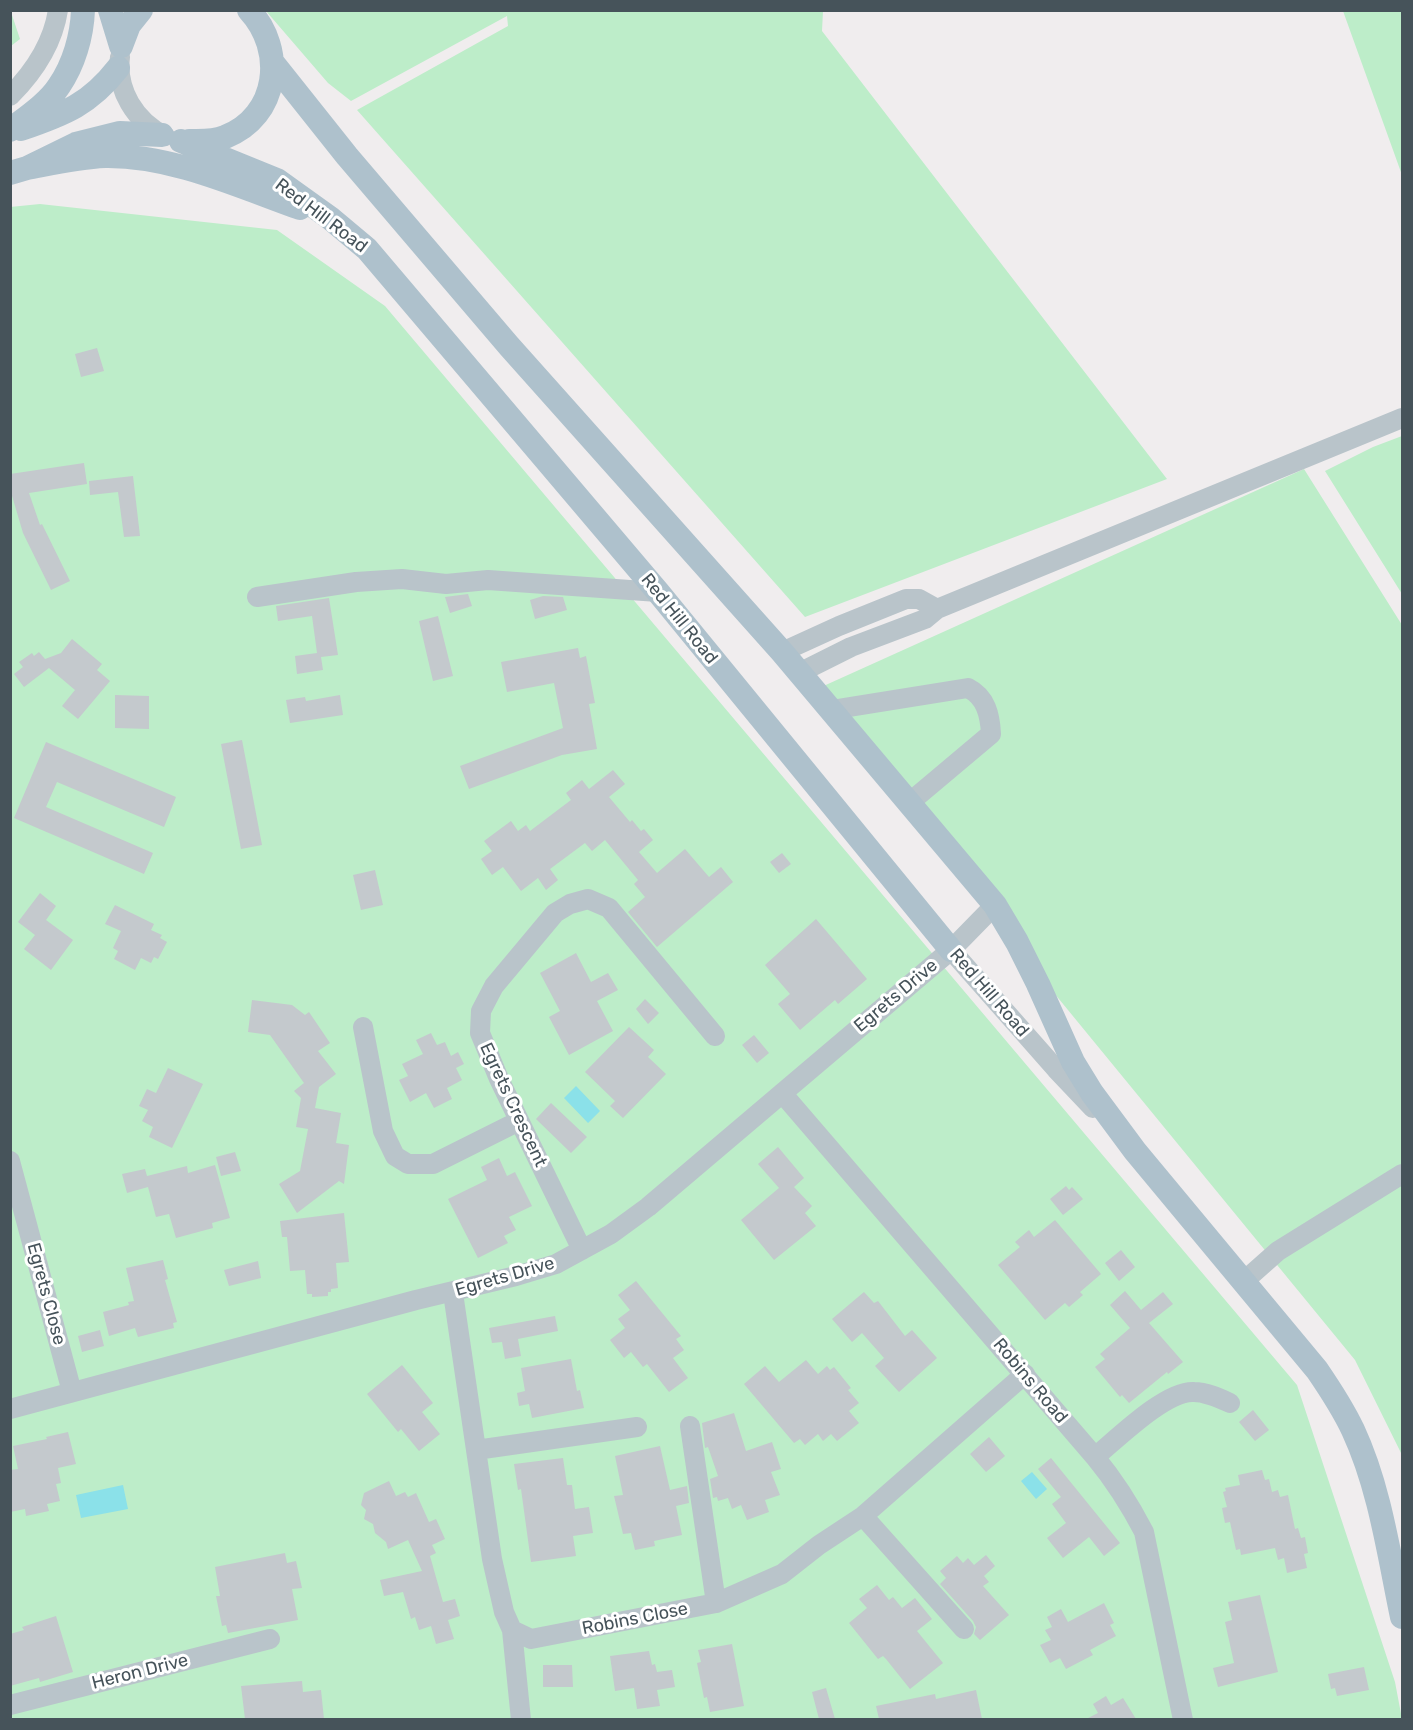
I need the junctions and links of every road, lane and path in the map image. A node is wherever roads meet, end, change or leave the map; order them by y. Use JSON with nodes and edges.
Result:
{"nodes":[{"id":1,"x":58,"y":10,"type":"edge"},
{"id":2,"x":82,"y":10,"type":"edge"},
{"id":3,"x":110,"y":10,"type":"edge"},
{"id":4,"x":141,"y":10,"type":"edge"},
{"id":5,"x":249,"y":10,"type":"edge"},
{"id":6,"x":120,"y":57,"type":"junction"},
{"id":7,"x":273,"y":63,"type":"junction"},
{"id":8,"x":10,"y":96,"type":"edge"},
{"id":9,"x":10,"y":131,"type":"edge"},
{"id":10,"x":172,"y":138,"type":"junction"},
{"id":11,"x":19,"y":171,"type":"edge"},
{"id":12,"x":330,"y":218,"type":"junction"},
{"id":13,"x":1402,"y":418,"type":"edge"},
{"id":14,"x":658,"y":592,"type":"junction"},
{"id":15,"x":257,"y":597,"type":"dead end"},
{"id":16,"x":937,"y":609,"type":"junction"},
{"id":17,"x":782,"y":652,"type":"junction"},
{"id":18,"x":799,"y":673,"type":"junction"},
{"id":19,"x":831,"y":710,"type":"junction"},
{"id":20,"x":909,"y":803,"type":"junction"},
{"id":21,"x":994,"y":905,"type":"junction"},
{"id":22,"x":951,"y":950,"type":"junction"},
{"id":23,"x":363,"y":1028,"type":"dead end"},
{"id":24,"x":715,"y":1036,"type":"dead end"},
{"id":25,"x":782,"y":1093,"type":"junction"},
{"id":26,"x":519,"y":1121,"type":"junction"},
{"id":27,"x":1134,"y":1151,"type":"junction"},
{"id":28,"x":10,"y":1161,"type":"edge"},
{"id":29,"x":1402,"y":1174,"type":"edge"},
{"id":30,"x":582,"y":1250,"type":"junction"},
{"id":31,"x":1243,"y":1282,"type":"junction"},
{"id":32,"x":453,"y":1293,"type":"junction"},
{"id":33,"x":1025,"y":1374,"type":"junction"},
{"id":34,"x":72,"y":1392,"type":"junction"},
{"id":35,"x":1230,"y":1403,"type":"dead end"},
{"id":36,"x":10,"y":1409,"type":"edge"},
{"id":37,"x":690,"y":1426,"type":"dead end"},
{"id":38,"x":637,"y":1427,"type":"dead end"},
{"id":39,"x":476,"y":1450,"type":"junction"},
{"id":40,"x":1095,"y":1457,"type":"junction"},
{"id":41,"x":864,"y":1516,"type":"junction"},
{"id":42,"x":716,"y":1603,"type":"junction"},
{"id":43,"x":1402,"y":1617,"type":"edge"},
{"id":44,"x":964,"y":1629,"type":"dead end"},
{"id":45,"x":512,"y":1630,"type":"junction"},
{"id":46,"x":270,"y":1639,"type":"dead end"},
{"id":47,"x":10,"y":1705,"type":"edge"},
{"id":48,"x":521,"y":1719,"type":"edge"},
{"id":49,"x":1183,"y":1719,"type":"edge"}],
"edges":[{"from":1,"to":8,"type":"street"},
{"from":2,"to":9,"type":"main road"},
{"from":3,"to":6,"type":"main road"},
{"from":4,"to":6,"type":"main road"},
{"from":5,"to":7,"type":"main road"},
{"from":6,"to":9,"type":"main road"},
{"from":6,"to":10,"type":"street"},
{"from":7,"to":10,"type":"main road"},
{"from":7,"to":17,"type":"main road","name":"Red Hill Road"},
{"from":10,"to":11,"type":"main road"},
{"from":10,"to":12,"type":"main road","name":"Red Hill Road"},
{"from":11,"to":12,"type":"main road"},
{"from":12,"to":14,"type":"main road","name":"Red Hill Road"},
{"from":13,"to":16,"type":"street"},
{"from":14,"to":15,"type":"street"},
{"from":14,"to":22,"type":"main road","name":"Red Hill Road"},
{"from":16,"to":17,"type":"street"},
{"from":16,"to":18,"type":"street"},
{"from":17,"to":18,"type":"main road","name":"Red Hill Road"},
{"from":18,"to":19,"type":"main road","name":"Red Hill Road"},
{"from":19,"to":20,"type":"main road","name":"Red Hill Road"},
{"from":19,"to":20,"type":"street"},
{"from":20,"to":21,"type":"main road","name":"Red Hill Road"},
{"from":21,"to":22,"type":"street","name":"Egrets Drive"},
{"from":21,"to":27,"type":"main road","name":"Red Hill Road"},
{"from":22,"to":25,"type":"street","name":"Egrets Drive"},
{"from":22,"to":27,"type":"street","name":"Red Hill Road"},
{"from":23,"to":26,"type":"street"},
{"from":24,"to":26,"type":"street","name":"Egrets Crescent"},
{"from":25,"to":30,"type":"street","name":"Egrets Drive"},
{"from":25,"to":33,"type":"street","name":"Robins Road"},
{"from":26,"to":30,"type":"street","name":"Egrets Crescent"},
{"from":27,"to":31,"type":"main road","name":"Red Hill Road"},
{"from":28,"to":34,"type":"street","name":"Egrets Close"},
{"from":29,"to":31,"type":"street"},
{"from":30,"to":32,"type":"street","name":"Egrets Drive"},
{"from":31,"to":43,"type":"main road","name":"Red Hill Road"},
{"from":32,"to":34,"type":"street","name":"Egrets Drive"},
{"from":32,"to":39,"type":"street"},
{"from":33,"to":40,"type":"street","name":"Robins Road"},
{"from":33,"to":41,"type":"street","name":"Robins Close"},
{"from":34,"to":36,"type":"street","name":"Egrets Drive"},
{"from":35,"to":40,"type":"street"},
{"from":37,"to":42,"type":"street"},
{"from":38,"to":39,"type":"street"},
{"from":39,"to":45,"type":"street"},
{"from":40,"to":49,"type":"street","name":"Robins Road"},
{"from":41,"to":42,"type":"street","name":"Robins Close"},
{"from":41,"to":44,"type":"street"},
{"from":42,"to":45,"type":"street","name":"Robins Close"},
{"from":45,"to":48,"type":"street"},
{"from":46,"to":47,"type":"street","name":"Heron Drive"}]}
